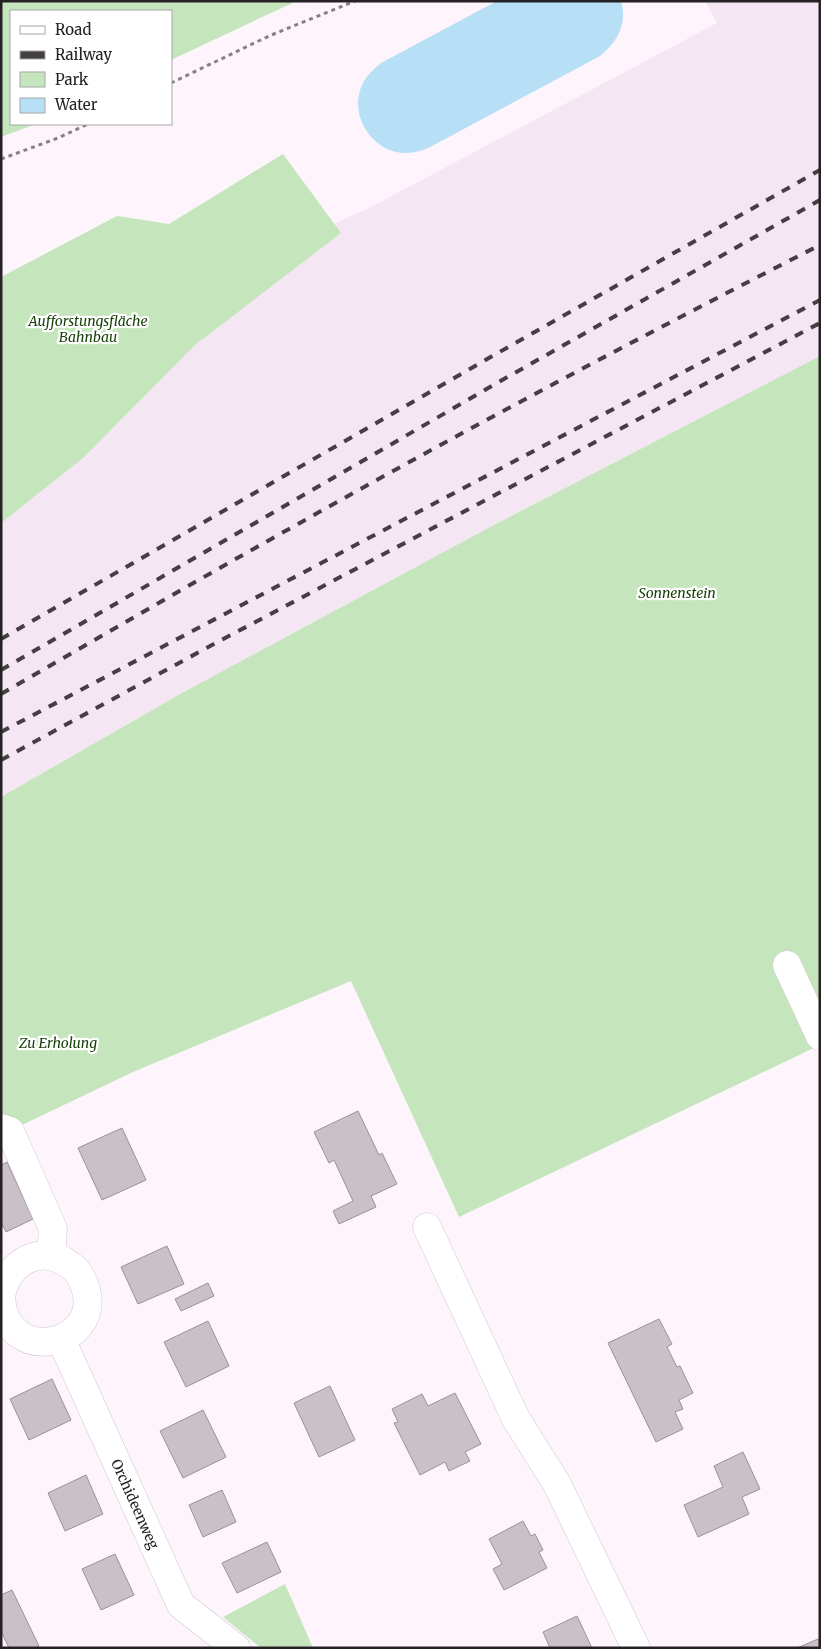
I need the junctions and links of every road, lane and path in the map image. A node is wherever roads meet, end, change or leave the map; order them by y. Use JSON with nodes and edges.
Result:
{"nodes":[{"id":1,"x":355,"y":1,"type":"edge"},
{"id":2,"x":172,"y":83,"type":"edge"},
{"id":3,"x":86,"y":125,"type":"edge"},
{"id":4,"x":1,"y":159,"type":"edge"},
{"id":5,"x":787,"y":965,"type":"dead end"},
{"id":6,"x":820,"y":1036,"type":"edge"},
{"id":7,"x":1,"y":1128,"type":"edge"},
{"id":8,"x":427,"y":1226,"type":"dead end"},
{"id":9,"x":51,"y":1256,"type":"junction"},
{"id":10,"x":1,"y":1297,"type":"edge"},
{"id":11,"x":61,"y":1340,"type":"junction"},
{"id":12,"x":236,"y":1648,"type":"edge"},
{"id":13,"x":636,"y":1648,"type":"edge"}],
"edges":[{"from":1,"to":2,"type":"path"},
{"from":3,"to":4,"type":"path"},
{"from":5,"to":6,"type":"street"},
{"from":7,"to":9,"type":"street"},
{"from":8,"to":13,"type":"street"},
{"from":9,"to":10,"type":"street"},
{"from":9,"to":11,"type":"street"},
{"from":10,"to":11,"type":"street"},
{"from":11,"to":12,"type":"street","name":"Orchideenweg"}]}
